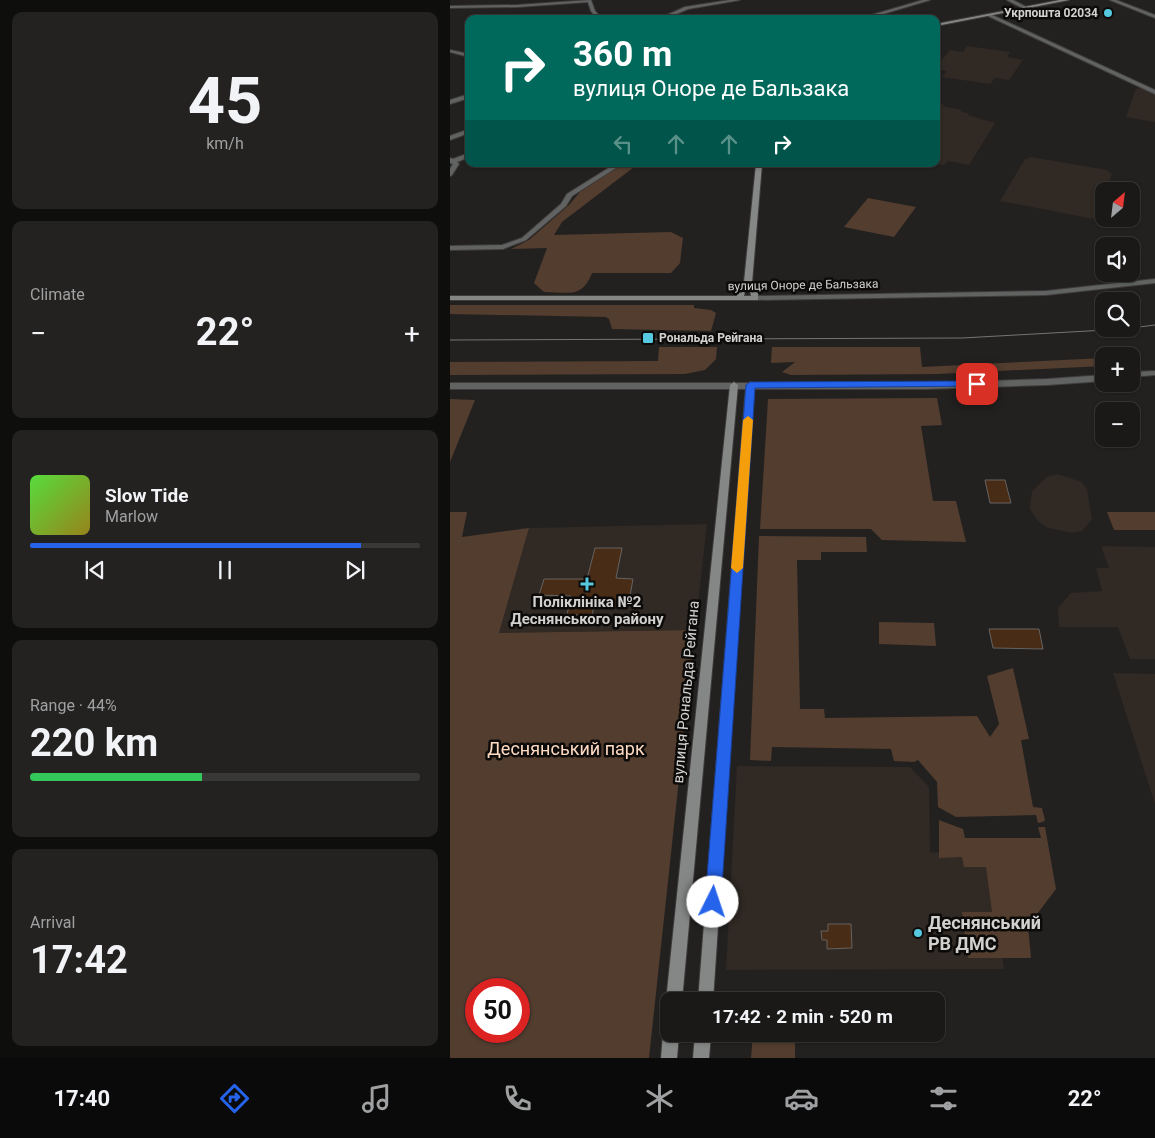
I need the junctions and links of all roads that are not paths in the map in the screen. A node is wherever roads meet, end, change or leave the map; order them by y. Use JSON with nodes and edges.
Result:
{"nodes":[{"id":1,"x":589,"y":0,"type":"edge"},
{"id":2,"x":738,"y":0,"type":"edge"},
{"id":3,"x":928,"y":0,"type":"edge"},
{"id":4,"x":1009,"y":0,"type":"edge"},
{"id":5,"x":1067,"y":0,"type":"edge"},
{"id":6,"x":1112,"y":0,"type":"edge"},
{"id":7,"x":1121,"y":0,"type":"edge"},
{"id":8,"x":450,"y":6,"type":"edge"},
{"id":9,"x":1026,"y":8,"type":"junction"},
{"id":10,"x":596,"y":15,"type":"edge"},
{"id":11,"x":670,"y":15,"type":"edge"},
{"id":12,"x":874,"y":15,"type":"edge"},
{"id":13,"x":990,"y":15,"type":"junction"},
{"id":14,"x":1155,"y":15,"type":"edge"},
{"id":15,"x":940,"y":24,"type":"edge"},
{"id":16,"x":450,"y":51,"type":"edge"},
{"id":17,"x":465,"y":55,"type":"edge"},
{"id":18,"x":1155,"y":92,"type":"edge"},
{"id":19,"x":465,"y":97,"type":"edge"},
{"id":20,"x":450,"y":102,"type":"edge"},
{"id":21,"x":465,"y":132,"type":"edge"},
{"id":22,"x":450,"y":138,"type":"edge"},
{"id":23,"x":465,"y":156,"type":"edge"},
{"id":24,"x":452,"y":160,"type":"edge"},
{"id":25,"x":614,"y":167,"type":"edge"},
{"id":26,"x":759,"y":167,"type":"edge"},
{"id":27,"x":450,"y":174,"type":"edge"},
{"id":28,"x":450,"y":248,"type":"edge"},
{"id":29,"x":1155,"y":281,"type":"edge"},
{"id":30,"x":748,"y":283,"type":"junction"},
{"id":31,"x":450,"y":298,"type":"edge"},
{"id":32,"x":740,"y":298,"type":"junction"},
{"id":33,"x":755,"y":298,"type":"junction"},
{"id":34,"x":1155,"y":373,"type":"edge"},
{"id":35,"x":1140,"y":374,"type":"edge"},
{"id":36,"x":1095,"y":379,"type":"edge"},
{"id":37,"x":734,"y":385,"type":"junction"},
{"id":38,"x":750,"y":385,"type":"junction"},
{"id":39,"x":450,"y":386,"type":"edge"},
{"id":40,"x":675,"y":992,"type":"edge"},
{"id":41,"x":706,"y":992,"type":"edge"},
{"id":42,"x":670,"y":1042,"type":"edge"},
{"id":43,"x":702,"y":1042,"type":"edge"},
{"id":44,"x":668,"y":1058,"type":"edge"},
{"id":45,"x":701,"y":1058,"type":"edge"}],
"edges":[{"from":1,"to":8,"type":"street"},
{"from":1,"to":10,"type":"street"},
{"from":2,"to":11,"type":"street"},
{"from":3,"to":12,"type":"street"},
{"from":4,"to":9,"type":"street"},
{"from":5,"to":9,"type":"main road"},
{"from":6,"to":14,"type":"street"},
{"from":7,"to":14,"type":"street"},
{"from":9,"to":13,"type":"main road"},
{"from":13,"to":15,"type":"main road"},
{"from":13,"to":18,"type":"street"},
{"from":16,"to":17,"type":"street"},
{"from":19,"to":20,"type":"street"},
{"from":21,"to":22,"type":"street"},
{"from":23,"to":24,"type":"street"},
{"from":24,"to":27,"type":"street"},
{"from":25,"to":28,"type":"street"},
{"from":26,"to":30,"type":"main road"},
{"from":29,"to":33,"type":"street","name":"вулиця Оноре де Бальзака"},
{"from":30,"to":32,"type":"main road"},
{"from":30,"to":33,"type":"main road"},
{"from":31,"to":32,"type":"main road","name":"вулиця Оноре де Бальзака"},
{"from":32,"to":33,"type":"main road","name":"вулиця Оноре де Бальзака"},
{"from":34,"to":35,"type":"street"},
{"from":36,"to":38,"type":"street"},
{"from":37,"to":38,"type":"street"},
{"from":37,"to":39,"type":"street"},
{"from":37,"to":40,"type":"main road","name":"вулиця Рональда Рейгана"},
{"from":38,"to":41,"type":"main road"},
{"from":42,"to":44,"type":"main road"},
{"from":43,"to":45,"type":"main road"}]}
